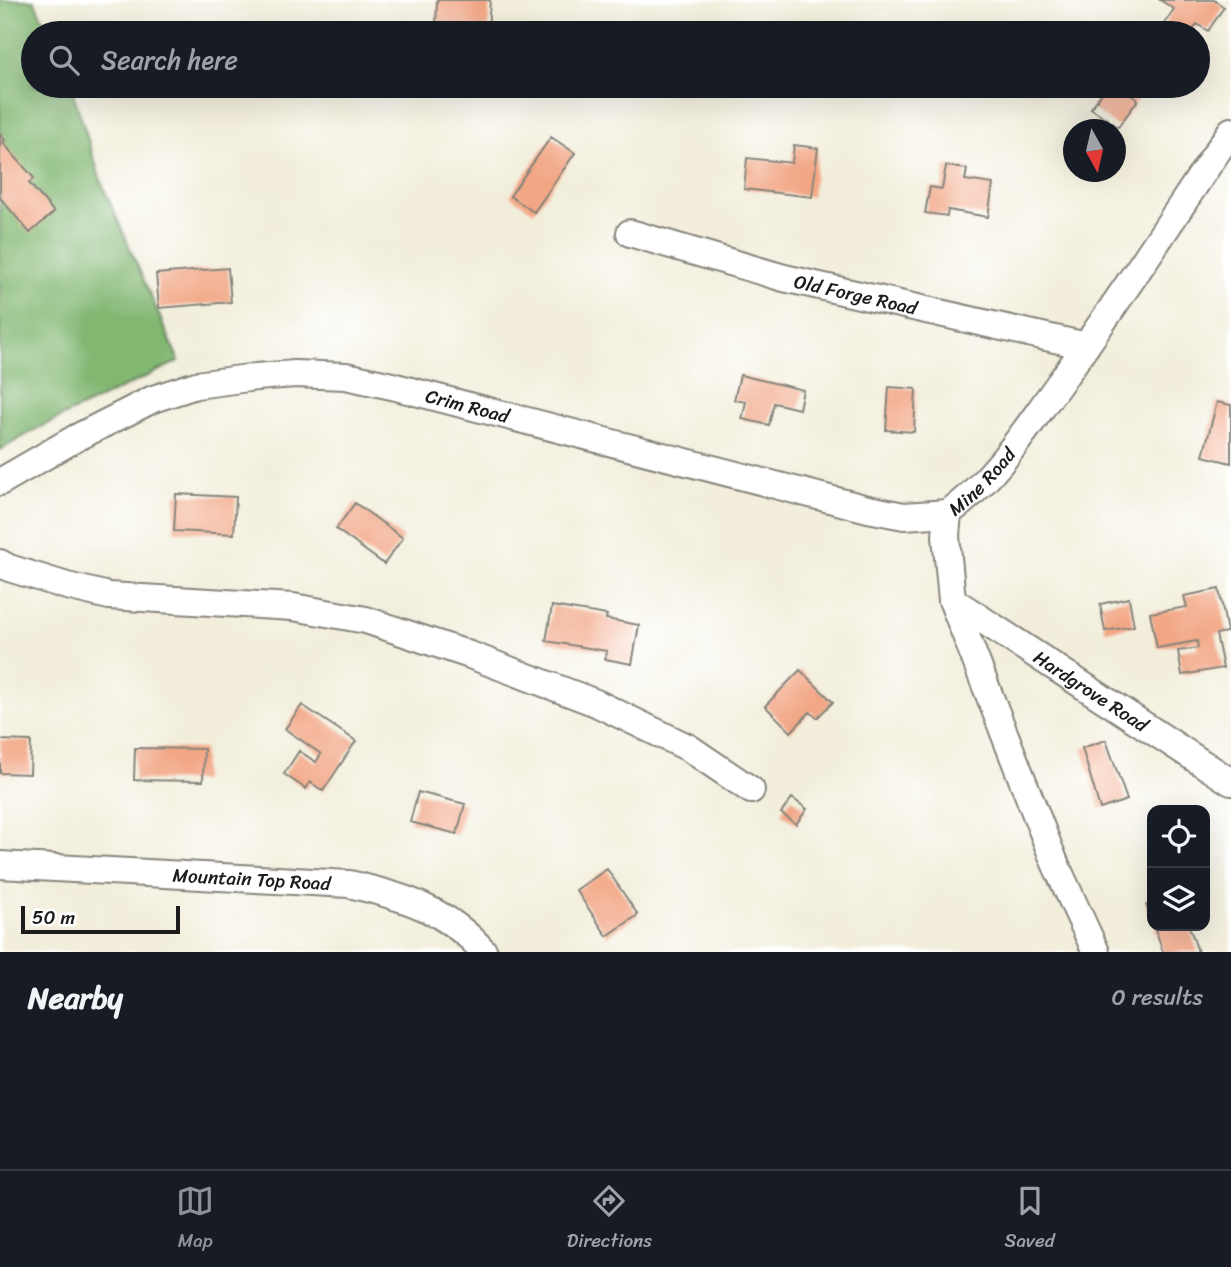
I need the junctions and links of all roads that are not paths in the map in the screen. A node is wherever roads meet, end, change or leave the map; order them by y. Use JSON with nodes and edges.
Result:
{"nodes":[{"id":1,"x":1231,"y":131,"type":"edge"},
{"id":2,"x":630,"y":233,"type":"dead end"},
{"id":3,"x":1086,"y":346,"type":"junction"},
{"id":4,"x":0,"y":482,"type":"edge"},
{"id":5,"x":948,"y":513,"type":"junction"},
{"id":6,"x":0,"y":563,"type":"edge"},
{"id":7,"x":952,"y":600,"type":"junction"},
{"id":8,"x":1231,"y":782,"type":"edge"},
{"id":9,"x":751,"y":790,"type":"dead end"},
{"id":10,"x":0,"y":865,"type":"edge"},
{"id":11,"x":484,"y":952,"type":"edge"},
{"id":12,"x":1096,"y":952,"type":"edge"}],
"edges":[{"from":1,"to":3,"type":"street","name":"Mine Road"},
{"from":2,"to":3,"type":"street","name":"Old Forge Road"},
{"from":3,"to":5,"type":"street","name":"Mine Road"},
{"from":4,"to":5,"type":"street","name":"Crim Road"},
{"from":5,"to":7,"type":"street","name":"Mine Road"},
{"from":6,"to":9,"type":"street"},
{"from":7,"to":8,"type":"street","name":"Hardgrove Road"},
{"from":7,"to":12,"type":"street","name":"Mine Road"},
{"from":10,"to":11,"type":"street","name":"Mountain Top Road"}]}
